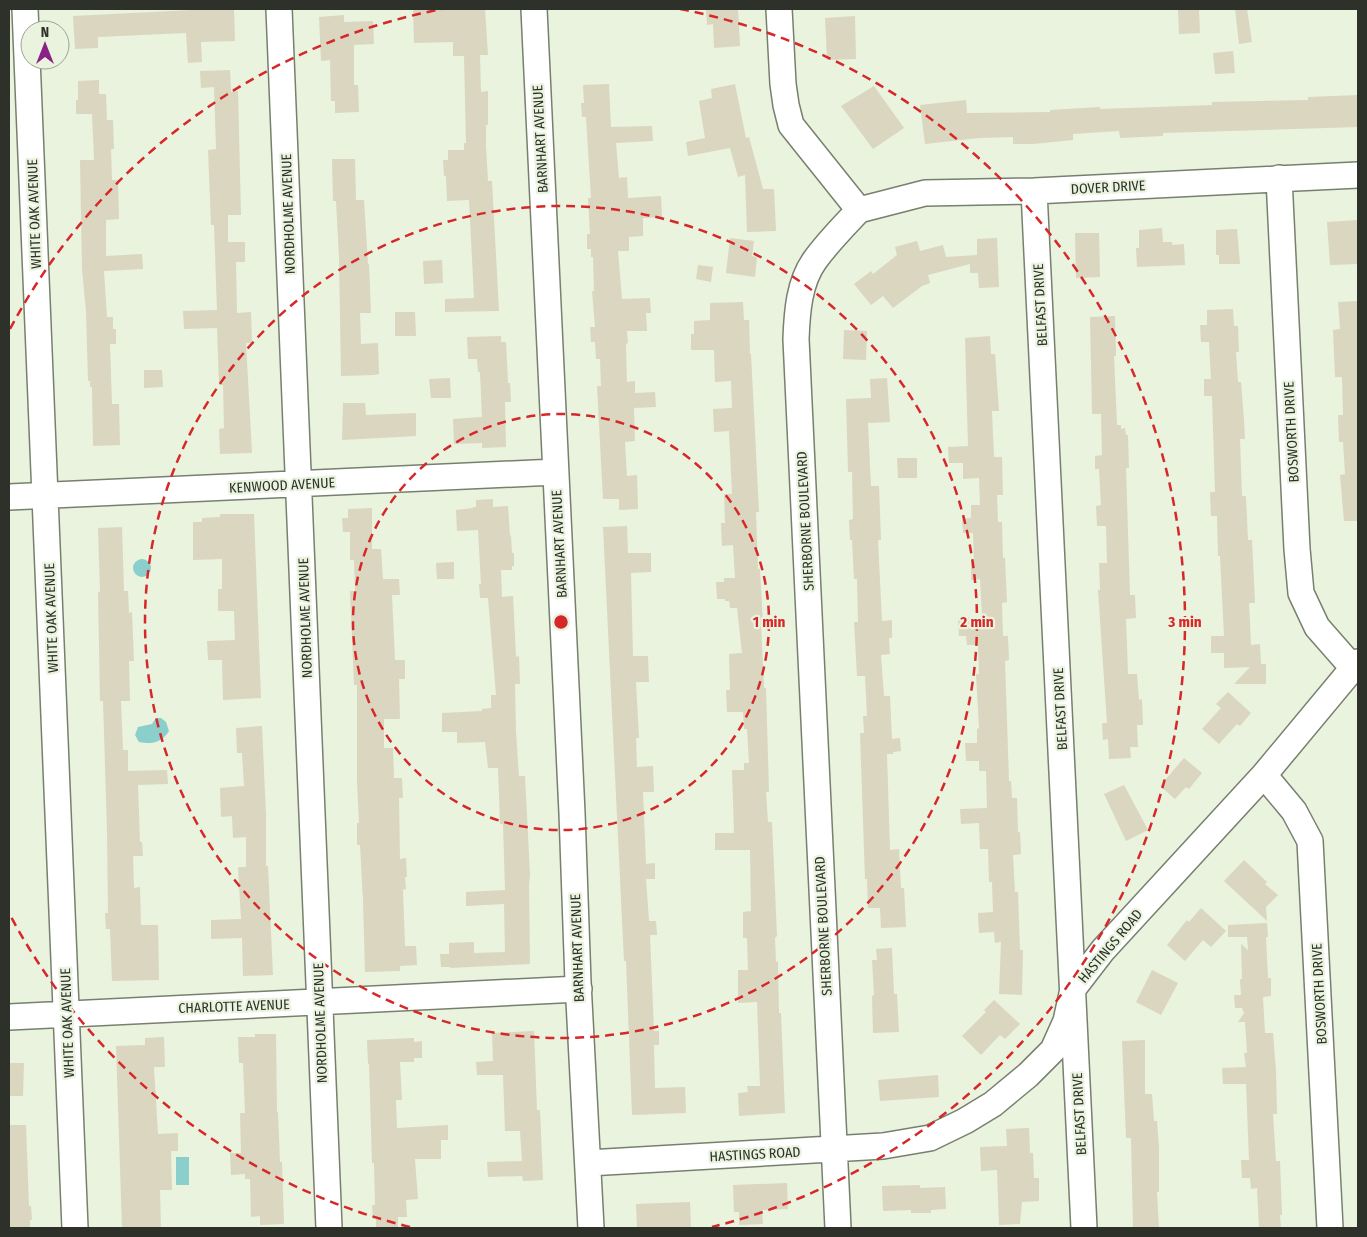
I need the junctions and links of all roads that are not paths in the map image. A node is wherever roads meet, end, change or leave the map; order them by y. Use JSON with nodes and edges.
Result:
{"nodes":[{"id":1,"x":25,"y":9,"type":"edge"},
{"id":2,"x":279,"y":9,"type":"edge"},
{"id":3,"x":534,"y":9,"type":"edge"},
{"id":4,"x":779,"y":9,"type":"edge"},
{"id":5,"x":1358,"y":174,"type":"edge"},
{"id":6,"x":1279,"y":178,"type":"junction"},
{"id":7,"x":1034,"y":191,"type":"junction"},
{"id":8,"x":859,"y":210,"type":"junction"},
{"id":9,"x":555,"y":472,"type":"junction"},
{"id":10,"x":300,"y":484,"type":"junction"},
{"id":11,"x":46,"y":495,"type":"junction"},
{"id":12,"x":9,"y":496,"type":"edge"},
{"id":13,"x":1356,"y":665,"type":"edge"},
{"id":14,"x":1264,"y":775,"type":"junction"},
{"id":15,"x":579,"y":989,"type":"junction"},
{"id":16,"x":1074,"y":989,"type":"junction"},
{"id":17,"x":319,"y":1002,"type":"junction"},
{"id":18,"x":67,"y":1013,"type":"junction"},
{"id":19,"x":9,"y":1017,"type":"edge"},
{"id":20,"x":834,"y":1149,"type":"junction"},
{"id":21,"x":588,"y":1163,"type":"junction"},
{"id":22,"x":75,"y":1228,"type":"edge"},
{"id":23,"x":329,"y":1228,"type":"edge"},
{"id":24,"x":591,"y":1228,"type":"edge"},
{"id":25,"x":838,"y":1228,"type":"edge"},
{"id":26,"x":1084,"y":1228,"type":"edge"},
{"id":27,"x":1330,"y":1228,"type":"edge"}],
"edges":[{"from":1,"to":11,"type":"street","name":"WHITE OAK AVENUE"},
{"from":2,"to":10,"type":"street","name":"NORDHOLME AVENUE"},
{"from":3,"to":9,"type":"street","name":"BARNHART AVENUE"},
{"from":4,"to":8,"type":"street"},
{"from":5,"to":6,"type":"street","name":"DOVER DRIVE"},
{"from":6,"to":7,"type":"street","name":"DOVER DRIVE"},
{"from":6,"to":13,"type":"street","name":"BOSWORTH DRIVE"},
{"from":7,"to":8,"type":"street","name":"DOVER DRIVE"},
{"from":7,"to":16,"type":"street","name":"BELFAST DRIVE"},
{"from":8,"to":20,"type":"street","name":"SHERBORNE BOULEVARD"},
{"from":9,"to":10,"type":"street","name":"KENWOOD AVENUE"},
{"from":9,"to":15,"type":"street","name":"BARNHART AVENUE"},
{"from":10,"to":11,"type":"street","name":"KENWOOD AVENUE"},
{"from":10,"to":17,"type":"street","name":"NORDHOLME AVENUE"},
{"from":11,"to":12,"type":"street","name":"KENWOOD AVENUE"},
{"from":11,"to":18,"type":"street","name":"WHITE OAK AVENUE"},
{"from":13,"to":14,"type":"street","name":"HASTINGS ROAD"},
{"from":14,"to":16,"type":"street","name":"HASTINGS ROAD"},
{"from":14,"to":27,"type":"street","name":"BOSWORTH DRIVE"},
{"from":15,"to":17,"type":"street","name":"CHARLOTTE AVENUE"},
{"from":15,"to":21,"type":"street","name":"BARNHART AVENUE"},
{"from":16,"to":20,"type":"street","name":"HASTINGS ROAD"},
{"from":16,"to":26,"type":"street","name":"BELFAST DRIVE"},
{"from":17,"to":18,"type":"street","name":"CHARLOTTE AVENUE"},
{"from":17,"to":23,"type":"street","name":"NORDHOLME AVENUE"},
{"from":18,"to":19,"type":"street","name":"CHARLOTTE AVENUE"},
{"from":18,"to":22,"type":"street","name":"WHITE OAK AVENUE"},
{"from":20,"to":21,"type":"street","name":"HASTINGS ROAD"},
{"from":20,"to":25,"type":"street","name":"SHERBORNE BOULEVARD"},
{"from":21,"to":24,"type":"street","name":"BARNHART AVENUE"}]}
